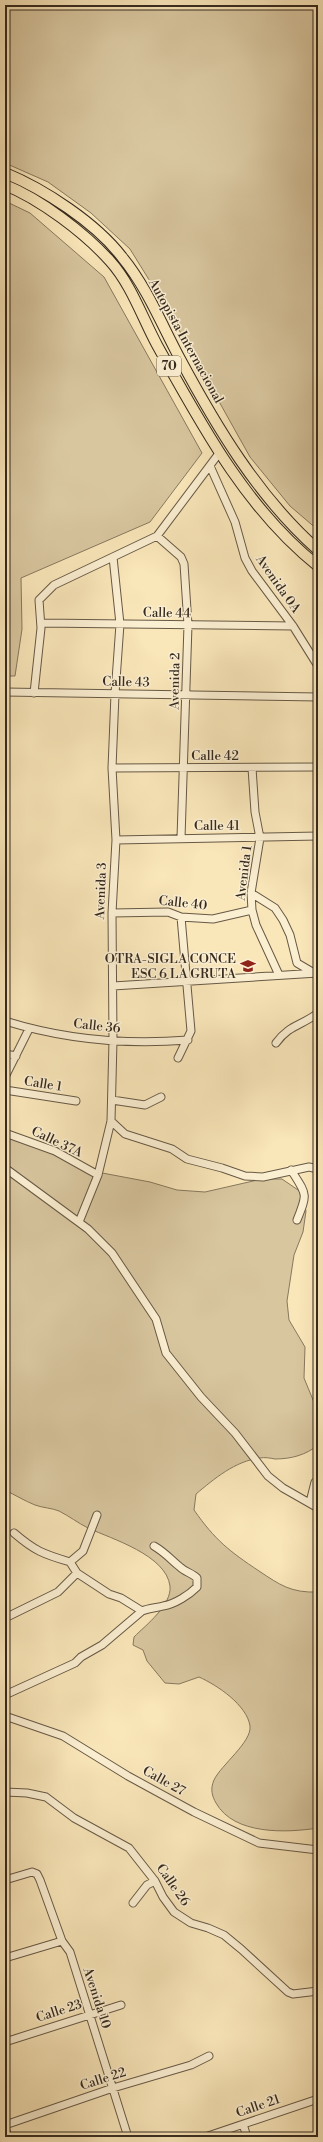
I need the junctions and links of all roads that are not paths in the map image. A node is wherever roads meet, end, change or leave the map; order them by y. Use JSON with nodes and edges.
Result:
{"nodes":[{"id":1,"x":5,"y":173,"type":"edge"},
{"id":2,"x":5,"y":185,"type":"edge"},
{"id":3,"x":220,"y":452,"type":"junction"},
{"id":4,"x":210,"y":466,"type":"junction"},
{"id":5,"x":157,"y":536,"type":"junction"},
{"id":6,"x":318,"y":550,"type":"edge"},
{"id":7,"x":114,"y":557,"type":"junction"},
{"id":8,"x":318,"y":566,"type":"edge"},
{"id":9,"x":40,"y":623,"type":"junction"},
{"id":10,"x":120,"y":624,"type":"junction"},
{"id":11,"x":188,"y":625,"type":"junction"},
{"id":12,"x":293,"y":626,"type":"junction"},
{"id":13,"x":318,"y":666,"type":"edge"},
{"id":14,"x":5,"y":692,"type":"edge"},
{"id":15,"x":34,"y":693,"type":"junction"},
{"id":16,"x":115,"y":694,"type":"junction"},
{"id":17,"x":187,"y":695,"type":"junction"},
{"id":18,"x":318,"y":697,"type":"edge"},
{"id":19,"x":318,"y":767,"type":"edge"},
{"id":20,"x":112,"y":768,"type":"junction"},
{"id":21,"x":185,"y":768,"type":"junction"},
{"id":22,"x":252,"y":768,"type":"junction"},
{"id":23,"x":318,"y":836,"type":"edge"},
{"id":24,"x":181,"y":838,"type":"junction"},
{"id":25,"x":260,"y":838,"type":"junction"},
{"id":26,"x":116,"y":840,"type":"junction"},
{"id":27,"x":251,"y":893,"type":"junction"},
{"id":28,"x":252,"y":910,"type":"junction"},
{"id":29,"x":112,"y":913,"type":"junction"},
{"id":30,"x":181,"y":917,"type":"junction"},
{"id":31,"x":316,"y":973,"type":"edge"},
{"id":32,"x":279,"y":975,"type":"junction"},
{"id":33,"x":188,"y":980,"type":"junction"},
{"id":34,"x":113,"y":986,"type":"junction"},
{"id":35,"x":318,"y":1013,"type":"edge"},
{"id":36,"x":5,"y":1021,"type":"edge"},
{"id":37,"x":29,"y":1029,"type":"junction"},
{"id":38,"x":113,"y":1040,"type":"junction"},
{"id":39,"x":188,"y":1040,"type":"junction"},
{"id":40,"x":276,"y":1043,"type":"dead end"},
{"id":41,"x":5,"y":1054,"type":"edge"},
{"id":42,"x":16,"y":1056,"type":"junction"},
{"id":43,"x":178,"y":1058,"type":"dead end"},
{"id":44,"x":5,"y":1077,"type":"edge"},
{"id":45,"x":5,"y":1090,"type":"edge"},
{"id":46,"x":161,"y":1097,"type":"dead end"},
{"id":47,"x":112,"y":1100,"type":"junction"},
{"id":48,"x":76,"y":1101,"type":"dead end"},
{"id":49,"x":111,"y":1121,"type":"junction"},
{"id":50,"x":5,"y":1133,"type":"edge"},
{"id":51,"x":5,"y":1168,"type":"edge"},
{"id":52,"x":318,"y":1169,"type":"edge"},
{"id":53,"x":291,"y":1170,"type":"junction"},
{"id":54,"x":98,"y":1175,"type":"junction"},
{"id":55,"x":297,"y":1220,"type":"dead end"},
{"id":56,"x":78,"y":1222,"type":"junction"},
{"id":57,"x":315,"y":1482,"type":"dead end"},
{"id":58,"x":310,"y":1502,"type":"junction"},
{"id":59,"x":318,"y":1508,"type":"edge"},
{"id":60,"x":97,"y":1516,"type":"dead end"},
{"id":61,"x":14,"y":1533,"type":"dead end"},
{"id":62,"x":154,"y":1546,"type":"dead end"},
{"id":63,"x":70,"y":1562,"type":"junction"},
{"id":64,"x":77,"y":1573,"type":"junction"},
{"id":65,"x":142,"y":1611,"type":"junction"},
{"id":66,"x":5,"y":1618,"type":"edge"},
{"id":67,"x":5,"y":1695,"type":"edge"},
{"id":68,"x":5,"y":1716,"type":"edge"},
{"id":69,"x":5,"y":1792,"type":"edge"},
{"id":70,"x":318,"y":1850,"type":"edge"},
{"id":71,"x":5,"y":1880,"type":"edge"},
{"id":72,"x":155,"y":1881,"type":"junction"},
{"id":73,"x":133,"y":1903,"type":"dead end"},
{"id":74,"x":62,"y":1941,"type":"junction"},
{"id":75,"x":5,"y":1958,"type":"edge"},
{"id":76,"x":318,"y":1991,"type":"edge"},
{"id":77,"x":121,"y":2005,"type":"dead end"},
{"id":78,"x":90,"y":2014,"type":"junction"},
{"id":79,"x":5,"y":2042,"type":"edge"},
{"id":80,"x":209,"y":2056,"type":"dead end"},
{"id":81,"x":113,"y":2088,"type":"junction"},
{"id":82,"x":318,"y":2099,"type":"edge"},
{"id":83,"x":243,"y":2124,"type":"junction"},
{"id":84,"x":5,"y":2126,"type":"edge"},
{"id":85,"x":8,"y":2137,"type":"edge"},
{"id":86,"x":128,"y":2137,"type":"edge"},
{"id":87,"x":205,"y":2137,"type":"edge"},
{"id":88,"x":247,"y":2137,"type":"edge"}],
"edges":[{"from":1,"to":6,"type":"main road","name":"Autopista Internacional","number":"70"},
{"from":2,"to":3,"type":"main road","name":"Autopista Internacional","number":"70"},
{"from":3,"to":4,"type":"street"},
{"from":3,"to":8,"type":"main road","name":"Autopista Internacional","number":"70"},
{"from":4,"to":5,"type":"street"},
{"from":4,"to":12,"type":"street","name":"Avenida 0A"},
{"from":5,"to":7,"type":"street"},
{"from":5,"to":11,"type":"street","name":"Avenida 2"},
{"from":7,"to":9,"type":"street"},
{"from":7,"to":10,"type":"street","name":"Avenida 3"},
{"from":9,"to":10,"type":"street","name":"Calle 44"},
{"from":9,"to":15,"type":"street"},
{"from":10,"to":11,"type":"street","name":"Calle 44"},
{"from":10,"to":16,"type":"street","name":"Avenida 3"},
{"from":11,"to":12,"type":"street","name":"Calle 44"},
{"from":11,"to":17,"type":"street","name":"Avenida 2"},
{"from":12,"to":13,"type":"street","name":"Avenida 0A"},
{"from":14,"to":15,"type":"street","name":"Calle 43"},
{"from":15,"to":16,"type":"street","name":"Calle 43"},
{"from":16,"to":17,"type":"street","name":"Calle 43"},
{"from":16,"to":20,"type":"street","name":"Avenida 3"},
{"from":17,"to":18,"type":"street","name":"Calle 43"},
{"from":17,"to":21,"type":"street","name":"Avenida 2"},
{"from":19,"to":22,"type":"street","name":"Calle 42"},
{"from":20,"to":21,"type":"street","name":"Calle 42"},
{"from":20,"to":26,"type":"street","name":"Avenida 3"},
{"from":21,"to":22,"type":"street","name":"Calle 42"},
{"from":21,"to":24,"type":"street","name":"Avenida 2"},
{"from":22,"to":25,"type":"street","name":"Avenida 1"},
{"from":23,"to":25,"type":"street","name":"Calle 41"},
{"from":24,"to":25,"type":"street","name":"Calle 41"},
{"from":24,"to":26,"type":"street","name":"Calle 41"},
{"from":25,"to":27,"type":"street","name":"Avenida 1"},
{"from":26,"to":29,"type":"street","name":"Avenida 3"},
{"from":27,"to":28,"type":"street","name":"Avenida 1"},
{"from":27,"to":31,"type":"street"},
{"from":28,"to":30,"type":"street","name":"Calle 40"},
{"from":28,"to":32,"type":"street","name":"Avenida 1"},
{"from":29,"to":30,"type":"street","name":"Calle 40"},
{"from":29,"to":34,"type":"street","name":"Avenida 3"},
{"from":30,"to":33,"type":"street"},
{"from":31,"to":32,"type":"street"},
{"from":32,"to":33,"type":"street"},
{"from":33,"to":34,"type":"street"},
{"from":33,"to":39,"type":"street"},
{"from":34,"to":38,"type":"street","name":"Avenida 3"},
{"from":35,"to":40,"type":"street"},
{"from":36,"to":37,"type":"street","name":"Calle 36"},
{"from":37,"to":38,"type":"street","name":"Calle 36"},
{"from":37,"to":42,"type":"street"},
{"from":38,"to":39,"type":"street","name":"Calle 36"},
{"from":38,"to":47,"type":"street","name":"Avenida 3"},
{"from":39,"to":43,"type":"street"},
{"from":41,"to":42,"type":"street"},
{"from":42,"to":44,"type":"street"},
{"from":45,"to":48,"type":"street","name":"Calle 1"},
{"from":46,"to":47,"type":"street"},
{"from":47,"to":49,"type":"street","name":"Avenida 3"},
{"from":49,"to":53,"type":"street"},
{"from":49,"to":54,"type":"street","name":"Avenida 3"},
{"from":50,"to":54,"type":"street","name":"Calle 37A"},
{"from":51,"to":56,"type":"street"},
{"from":52,"to":53,"type":"street"},
{"from":53,"to":55,"type":"street"},
{"from":54,"to":56,"type":"street","name":"Avenida 3"},
{"from":56,"to":58,"type":"street"},
{"from":57,"to":58,"type":"street"},
{"from":58,"to":59,"type":"street"},
{"from":60,"to":63,"type":"street"},
{"from":61,"to":63,"type":"street"},
{"from":62,"to":65,"type":"street"},
{"from":63,"to":64,"type":"street"},
{"from":64,"to":65,"type":"street"},
{"from":64,"to":66,"type":"street"},
{"from":65,"to":67,"type":"street"},
{"from":68,"to":70,"type":"street","name":"Calle 27"},
{"from":69,"to":72,"type":"street","name":"Calle 26"},
{"from":71,"to":74,"type":"street","name":"Avenida 10"},
{"from":72,"to":73,"type":"street"},
{"from":72,"to":76,"type":"street","name":"Calle 26"},
{"from":74,"to":75,"type":"street"},
{"from":74,"to":78,"type":"street","name":"Avenida 10"},
{"from":77,"to":78,"type":"street","name":"Calle 23"},
{"from":78,"to":79,"type":"street","name":"Calle 23"},
{"from":78,"to":81,"type":"street","name":"Avenida 10"},
{"from":80,"to":81,"type":"street","name":"Calle 22"},
{"from":81,"to":84,"type":"street","name":"Calle 22"},
{"from":81,"to":86,"type":"street","name":"Avenida 10"},
{"from":82,"to":83,"type":"street","name":"Calle 21"},
{"from":83,"to":87,"type":"street","name":"Calle 21"},
{"from":83,"to":88,"type":"street"},
{"from":84,"to":85,"type":"street"}]}
